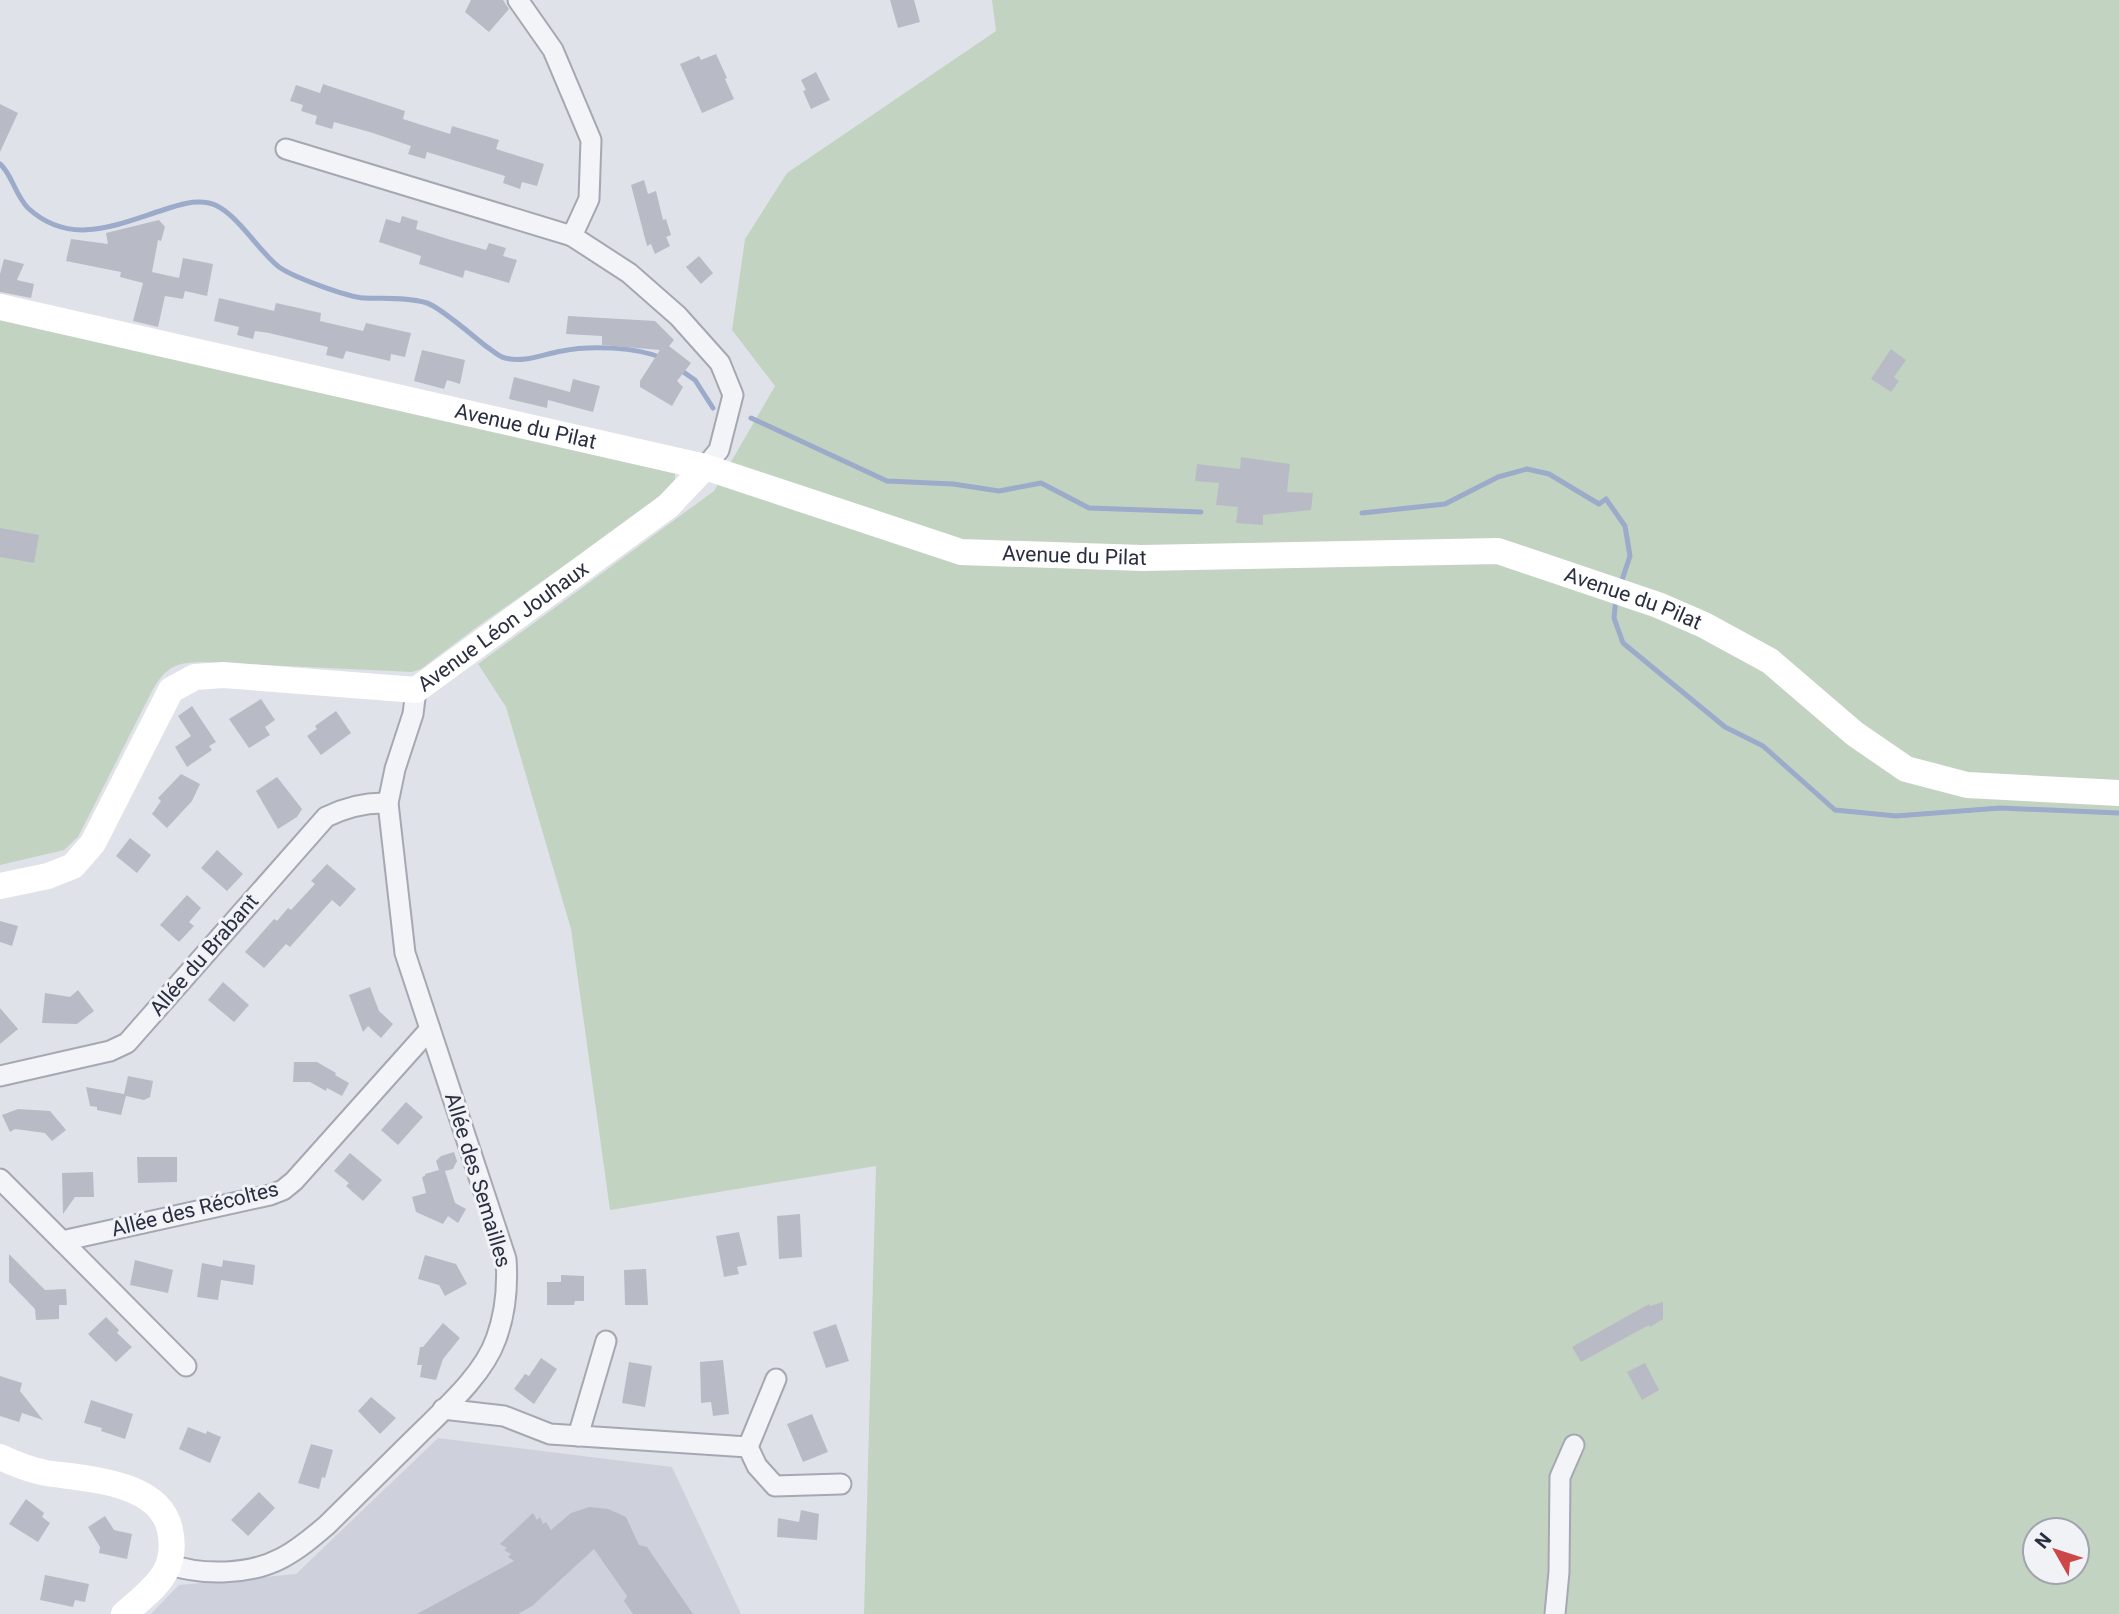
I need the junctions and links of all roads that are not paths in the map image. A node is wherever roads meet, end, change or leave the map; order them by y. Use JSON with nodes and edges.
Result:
{"nodes":[{"id":1,"x":518,"y":0,"type":"edge"},
{"id":2,"x":286,"y":149,"type":"dead end"},
{"id":3,"x":572,"y":236,"type":"junction"},
{"id":4,"x":0,"y":307,"type":"edge"},
{"id":5,"x":705,"y":467,"type":"junction"},
{"id":6,"x":416,"y":690,"type":"junction"},
{"id":7,"x":2119,"y":793,"type":"edge"},
{"id":8,"x":388,"y":803,"type":"junction"},
{"id":9,"x":0,"y":886,"type":"edge"},
{"id":10,"x":430,"y":1029,"type":"junction"},
{"id":11,"x":0,"y":1076,"type":"edge"},
{"id":12,"x":0,"y":1179,"type":"edge"},
{"id":13,"x":62,"y":1241,"type":"junction"},
{"id":14,"x":606,"y":1341,"type":"dead end"},
{"id":15,"x":186,"y":1366,"type":"dead end"},
{"id":16,"x":776,"y":1379,"type":"dead end"},
{"id":17,"x":443,"y":1409,"type":"junction"},
{"id":18,"x":578,"y":1436,"type":"junction"},
{"id":19,"x":1574,"y":1445,"type":"dead end"},
{"id":20,"x":748,"y":1447,"type":"junction"},
{"id":21,"x":0,"y":1457,"type":"edge"},
{"id":22,"x":841,"y":1485,"type":"dead end"},
{"id":23,"x":168,"y":1564,"type":"junction"},
{"id":24,"x":124,"y":1614,"type":"edge"},
{"id":25,"x":1555,"y":1614,"type":"edge"}],
"edges":[{"from":1,"to":3,"type":"street"},
{"from":2,"to":3,"type":"street"},
{"from":3,"to":5,"type":"street"},
{"from":4,"to":5,"type":"main road","name":"Avenue du Pilat"},
{"from":5,"to":6,"type":"main road","name":"Avenue Léon Jouhaux"},
{"from":5,"to":7,"type":"main road","name":"Avenue du Pilat"},
{"from":6,"to":8,"type":"street","name":"Allée des Semailles"},
{"from":6,"to":9,"type":"main road","name":"Avenue Léon Jouhaux"},
{"from":8,"to":10,"type":"street","name":"Allée des Semailles"},
{"from":8,"to":11,"type":"street","name":"Allée du Brabant"},
{"from":10,"to":13,"type":"street","name":"Allée des Récoltes"},
{"from":10,"to":17,"type":"street","name":"Allée des Semailles"},
{"from":12,"to":13,"type":"street"},
{"from":13,"to":15,"type":"street"},
{"from":14,"to":18,"type":"street"},
{"from":16,"to":20,"type":"street"},
{"from":17,"to":18,"type":"street"},
{"from":17,"to":23,"type":"street","name":"Allée des Semailles"},
{"from":18,"to":20,"type":"street"},
{"from":19,"to":25,"type":"street"},
{"from":20,"to":22,"type":"street"},
{"from":21,"to":23,"type":"main road"},
{"from":23,"to":24,"type":"main road"}]}
